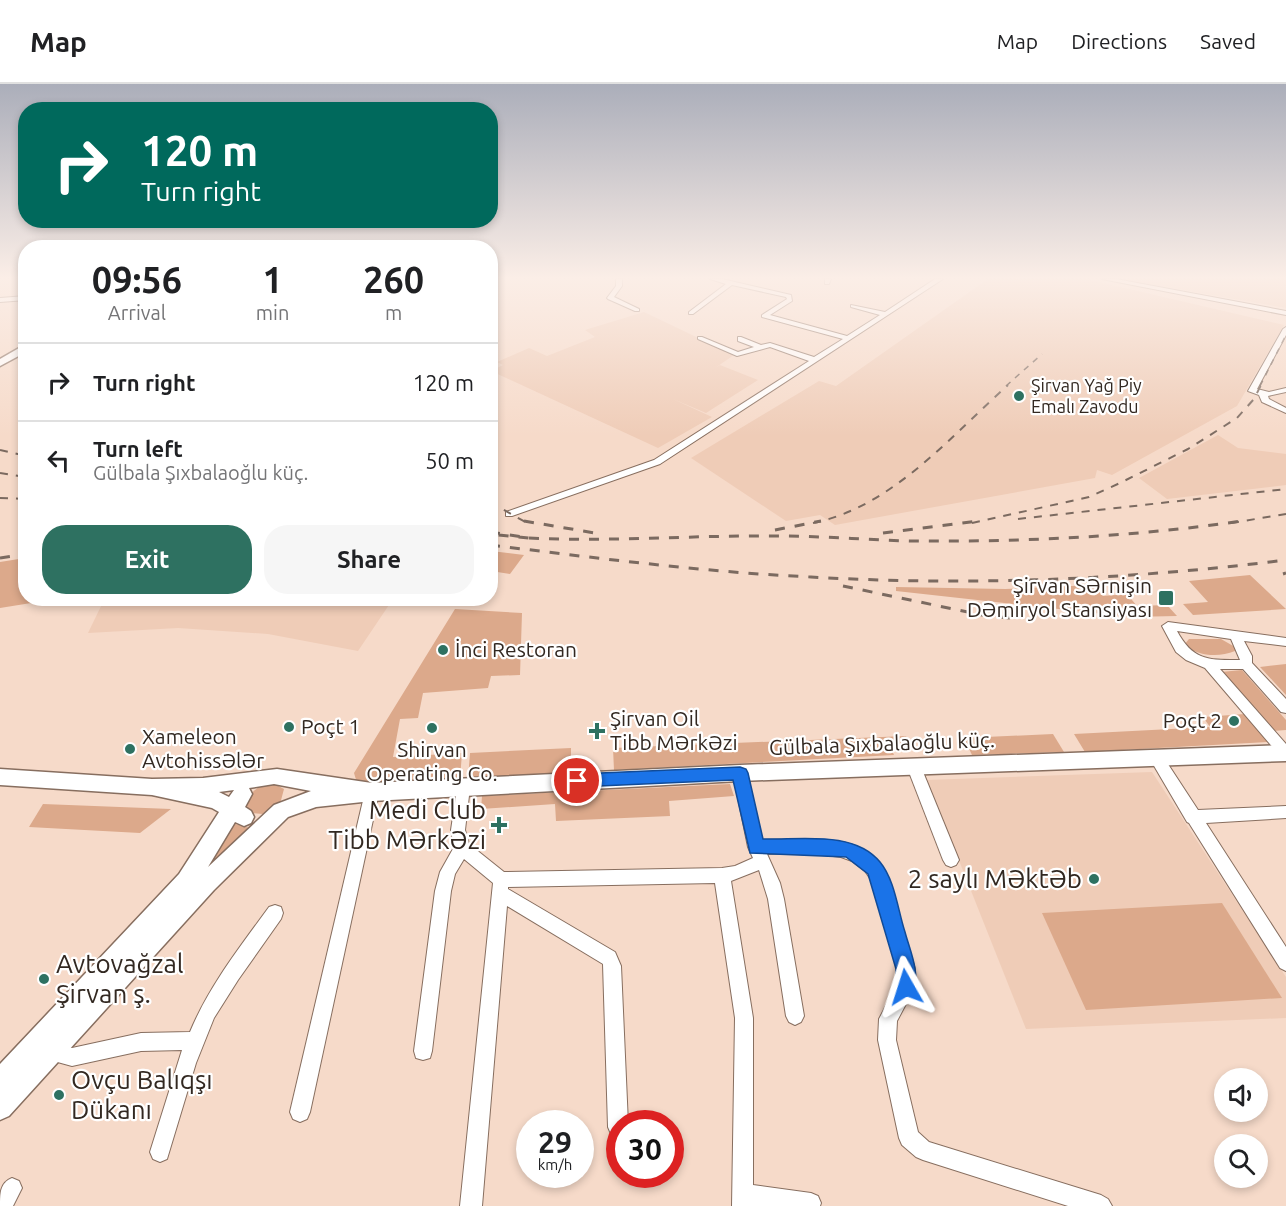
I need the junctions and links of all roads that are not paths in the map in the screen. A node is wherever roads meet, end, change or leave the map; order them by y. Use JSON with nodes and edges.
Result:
{"nodes":[{"id":1,"x":822,"y":331,"type":"edge"},
{"id":2,"x":859,"y":331,"type":"edge"},
{"id":3,"x":1285,"y":331,"type":"edge"},
{"id":4,"x":700,"y":338,"type":"dead end"},
{"id":5,"x":848,"y":338,"type":"junction"},
{"id":6,"x":741,"y":339,"type":"dead end"},
{"id":7,"x":759,"y":347,"type":"junction"},
{"id":8,"x":18,"y":352,"type":"edge"},
{"id":9,"x":814,"y":360,"type":"junction"},
{"id":10,"x":0,"y":363,"type":"edge"},
{"id":11,"x":1286,"y":390,"type":"edge"},
{"id":12,"x":1263,"y":394,"type":"junction"},
{"id":13,"x":1286,"y":411,"type":"edge"},
{"id":14,"x":508,"y":514,"type":"dead end"},
{"id":15,"x":1235,"y":634,"type":"junction"},
{"id":16,"x":1286,"y":642,"type":"edge"},
{"id":17,"x":1246,"y":664,"type":"junction"},
{"id":18,"x":1209,"y":666,"type":"junction"},
{"id":19,"x":1286,"y":708,"type":"edge"},
{"id":20,"x":1286,"y":753,"type":"edge"},
{"id":21,"x":1157,"y":759,"type":"junction"},
{"id":22,"x":914,"y":767,"type":"junction"},
{"id":23,"x":740,"y":773,"type":"junction"},
{"id":24,"x":0,"y":777,"type":"edge"},
{"id":25,"x":274,"y":777,"type":"junction"},
{"id":26,"x":152,"y":787,"type":"junction"},
{"id":27,"x":463,"y":787,"type":"junction"},
{"id":28,"x":372,"y":792,"type":"junction"},
{"id":29,"x":240,"y":807,"type":"junction"},
{"id":30,"x":281,"y":812,"type":"junction"},
{"id":31,"x":1286,"y":812,"type":"edge"},
{"id":32,"x":1192,"y":817,"type":"junction"},
{"id":33,"x":462,"y":848,"type":"junction"},
{"id":34,"x":759,"y":854,"type":"junction"},
{"id":35,"x":951,"y":860,"type":"dead end"},
{"id":36,"x":722,"y":875,"type":"junction"},
{"id":37,"x":500,"y":887,"type":"junction"},
{"id":38,"x":275,"y":913,"type":"dead end"},
{"id":39,"x":1286,"y":962,"type":"edge"},
{"id":40,"x":795,"y":1016,"type":"dead end"},
{"id":41,"x":195,"y":1041,"type":"junction"},
{"id":42,"x":49,"y":1050,"type":"junction"},
{"id":43,"x":423,"y":1051,"type":"dead end"},
{"id":44,"x":0,"y":1083,"type":"edge"},
{"id":45,"x":0,"y":1107,"type":"edge"},
{"id":46,"x":617,"y":1110,"type":"edge"},
{"id":47,"x":300,"y":1112,"type":"dead end"},
{"id":48,"x":160,"y":1152,"type":"dead end"},
{"id":49,"x":12,"y":1188,"type":"dead end"},
{"id":50,"x":742,"y":1200,"type":"edge"},
{"id":51,"x":811,"y":1203,"type":"dead end"},
{"id":52,"x":1,"y":1206,"type":"edge"},
{"id":53,"x":471,"y":1206,"type":"edge"},
{"id":54,"x":1101,"y":1206,"type":"edge"}],
"edges":[{"from":1,"to":5,"type":"street"},
{"from":2,"to":5,"type":"street"},
{"from":3,"to":12,"type":"street"},
{"from":4,"to":7,"type":"street"},
{"from":5,"to":9,"type":"street"},
{"from":6,"to":7,"type":"street"},
{"from":7,"to":9,"type":"street"},
{"from":8,"to":10,"type":"main road"},
{"from":9,"to":14,"type":"street"},
{"from":11,"to":12,"type":"street"},
{"from":12,"to":13,"type":"street"},
{"from":15,"to":16,"type":"street"},
{"from":15,"to":17,"type":"street"},
{"from":15,"to":18,"type":"street"},
{"from":17,"to":18,"type":"street"},
{"from":17,"to":19,"type":"street"},
{"from":18,"to":20,"type":"street"},
{"from":20,"to":21,"type":"main road","name":"Gülbala Şıxbalaoğlu küç."},
{"from":21,"to":22,"type":"main road","name":"Gülbala Şıxbalaoğlu küç."},
{"from":21,"to":32,"type":"street"},
{"from":22,"to":23,"type":"main road","name":"Gülbala Şıxbalaoğlu küç."},
{"from":22,"to":35,"type":"street"},
{"from":23,"to":27,"type":"main road","name":"Gülbala Şıxbalaoğlu küç."},
{"from":23,"to":34,"type":"street"},
{"from":24,"to":26,"type":"main road"},
{"from":25,"to":26,"type":"main road"},
{"from":25,"to":28,"type":"main road"},
{"from":25,"to":29,"type":"main road"},
{"from":25,"to":30,"type":"main road"},
{"from":26,"to":29,"type":"main road"},
{"from":27,"to":28,"type":"main road","name":"Gülbala Şıxbalaoğlu küç."},
{"from":27,"to":33,"type":"street"},
{"from":28,"to":30,"type":"main road"},
{"from":28,"to":47,"type":"street"},
{"from":29,"to":30,"type":"main road"},
{"from":29,"to":44,"type":"main road"},
{"from":30,"to":42,"type":"main road"},
{"from":31,"to":32,"type":"street"},
{"from":32,"to":39,"type":"street"},
{"from":33,"to":37,"type":"street"},
{"from":33,"to":43,"type":"street"},
{"from":34,"to":36,"type":"street"},
{"from":34,"to":40,"type":"street"},
{"from":34,"to":54,"type":"street"},
{"from":36,"to":37,"type":"street"},
{"from":36,"to":50,"type":"street"},
{"from":37,"to":46,"type":"street"},
{"from":37,"to":53,"type":"street"},
{"from":38,"to":41,"type":"street"},
{"from":41,"to":42,"type":"street"},
{"from":41,"to":48,"type":"street"},
{"from":42,"to":45,"type":"main road"},
{"from":49,"to":52,"type":"street"},
{"from":50,"to":51,"type":"street"}]}
